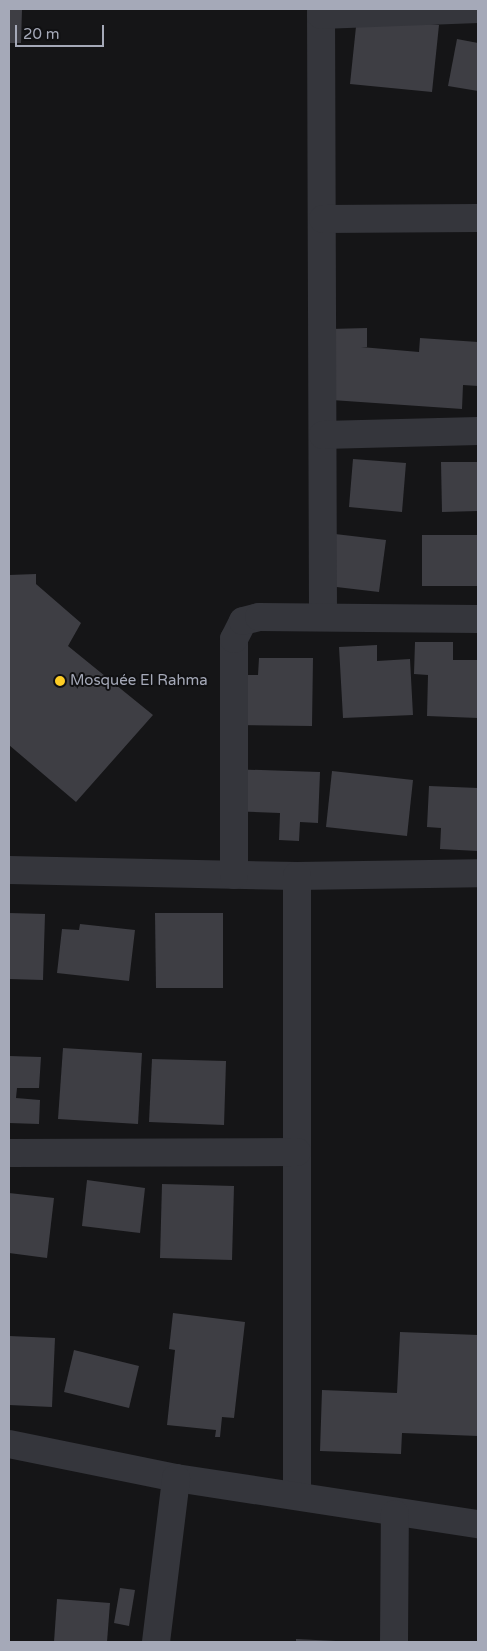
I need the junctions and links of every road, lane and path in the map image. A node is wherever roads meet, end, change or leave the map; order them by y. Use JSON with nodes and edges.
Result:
{"nodes":[{"id":1,"x":478,"y":9,"type":"edge"},
{"id":2,"x":321,"y":12,"type":"edge"},
{"id":3,"x":478,"y":218,"type":"edge"},
{"id":4,"x":324,"y":219,"type":"junction"},
{"id":5,"x":478,"y":431,"type":"edge"},
{"id":6,"x":324,"y":435,"type":"junction"},
{"id":7,"x":323,"y":618,"type":"junction"},
{"id":8,"x":478,"y":619,"type":"edge"},
{"id":9,"x":9,"y":870,"type":"edge"},
{"id":10,"x":478,"y":873,"type":"edge"},
{"id":11,"x":234,"y":875,"type":"junction"},
{"id":12,"x":297,"y":876,"type":"junction"},
{"id":13,"x":297,"y":1152,"type":"junction"},
{"id":14,"x":9,"y":1153,"type":"edge"},
{"id":15,"x":9,"y":1444,"type":"edge"},
{"id":16,"x":176,"y":1478,"type":"junction"},
{"id":17,"x":297,"y":1495,"type":"junction"},
{"id":18,"x":395,"y":1514,"type":"junction"},
{"id":19,"x":478,"y":1524,"type":"edge"},
{"id":20,"x":156,"y":1642,"type":"edge"},
{"id":21,"x":394,"y":1642,"type":"edge"}],
"edges":[{"from":1,"to":2,"type":"street"},
{"from":2,"to":4,"type":"street"},
{"from":3,"to":4,"type":"street"},
{"from":4,"to":6,"type":"street"},
{"from":5,"to":6,"type":"street"},
{"from":6,"to":7,"type":"street"},
{"from":7,"to":8,"type":"street"},
{"from":7,"to":11,"type":"street"},
{"from":9,"to":11,"type":"street"},
{"from":10,"to":12,"type":"street"},
{"from":11,"to":12,"type":"street"},
{"from":12,"to":13,"type":"street"},
{"from":13,"to":14,"type":"street"},
{"from":13,"to":17,"type":"street"},
{"from":15,"to":16,"type":"street"},
{"from":16,"to":17,"type":"street"},
{"from":16,"to":20,"type":"street"},
{"from":17,"to":18,"type":"street"},
{"from":18,"to":19,"type":"street"},
{"from":18,"to":21,"type":"street"}]}
